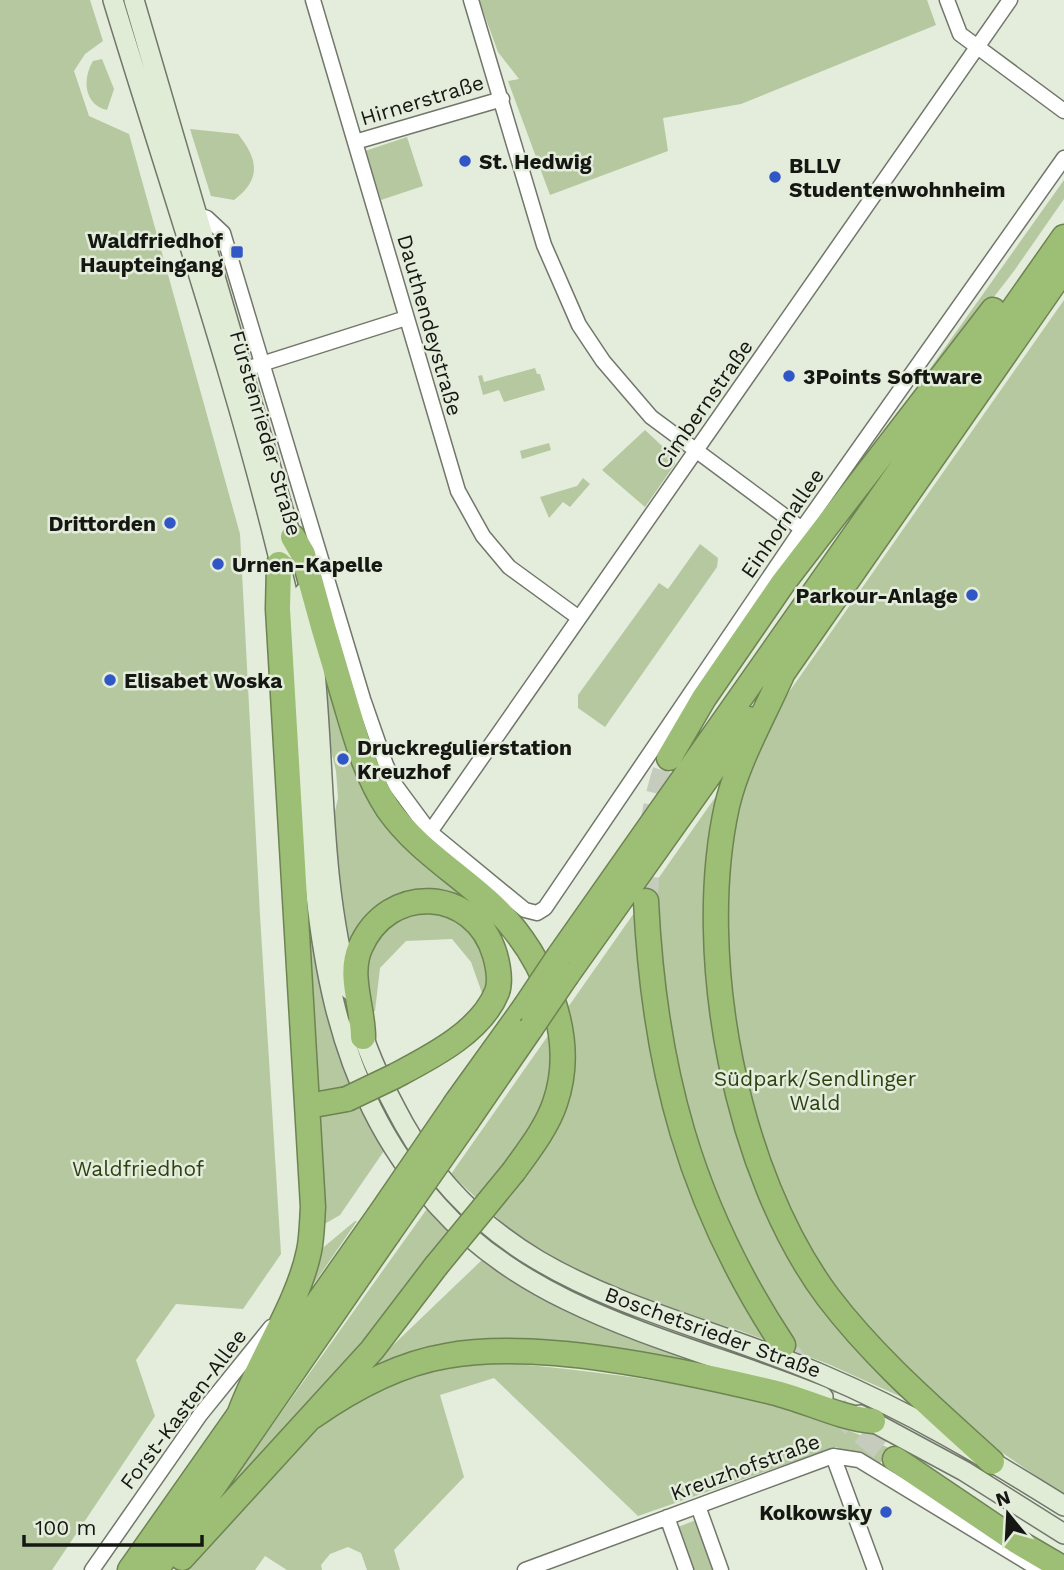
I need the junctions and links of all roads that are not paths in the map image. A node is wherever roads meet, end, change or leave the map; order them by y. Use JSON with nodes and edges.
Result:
{"nodes":[{"id":1,"x":113,"y":0,"type":"edge"},
{"id":2,"x":134,"y":0,"type":"edge"},
{"id":3,"x":313,"y":0,"type":"edge"},
{"id":4,"x":471,"y":0,"type":"edge"},
{"id":5,"x":947,"y":0,"type":"edge"},
{"id":6,"x":1010,"y":0,"type":"edge"},
{"id":7,"x":133,"y":34,"type":"junction"},
{"id":8,"x":977,"y":49,"type":"junction"},
{"id":9,"x":502,"y":99,"type":"junction"},
{"id":10,"x":1064,"y":111,"type":"edge"},
{"id":11,"x":355,"y":142,"type":"junction"},
{"id":12,"x":1064,"y":158,"type":"edge"},
{"id":13,"x":1064,"y":236,"type":"edge"},
{"id":14,"x":1064,"y":269,"type":"edge"},
{"id":15,"x":405,"y":318,"type":"junction"},
{"id":16,"x":253,"y":367,"type":"junction"},
{"id":17,"x":696,"y":453,"type":"junction"},
{"id":18,"x":802,"y":529,"type":"junction"},
{"id":19,"x":303,"y":536,"type":"junction"},
{"id":20,"x":279,"y":564,"type":"junction"},
{"id":21,"x":579,"y":618,"type":"junction"},
{"id":22,"x":785,"y":670,"type":"junction"},
{"id":23,"x":669,"y":758,"type":"tunnel mouth"},
{"id":24,"x":430,"y":832,"type":"junction"},
{"id":25,"x":646,"y":901,"type":"tunnel mouth"},
{"id":26,"x":537,"y":913,"type":"joint"},
{"id":27,"x":563,"y":966,"type":"junction"},
{"id":28,"x":363,"y":1037,"type":"junction"},
{"id":29,"x":308,"y":1107,"type":"junction"},
{"id":30,"x":397,"y":1111,"type":"joint"},
{"id":31,"x":383,"y":1130,"type":"joint"},
{"id":32,"x":383,"y":1226,"type":"junction"},
{"id":33,"x":286,"y":1309,"type":"junction"},
{"id":34,"x":783,"y":1345,"type":"tunnel mouth"},
{"id":35,"x":312,"y":1417,"type":"junction"},
{"id":36,"x":238,"y":1418,"type":"junction"},
{"id":37,"x":873,"y":1421,"type":"junction"},
{"id":38,"x":833,"y":1456,"type":"junction"},
{"id":39,"x":895,"y":1459,"type":"tunnel mouth"},
{"id":40,"x":992,"y":1462,"type":"junction"},
{"id":41,"x":698,"y":1506,"type":"junction"},
{"id":42,"x":1064,"y":1506,"type":"edge"},
{"id":43,"x":667,"y":1517,"type":"junction"},
{"id":44,"x":1064,"y":1534,"type":"edge"},
{"id":45,"x":1064,"y":1569,"type":"edge"},
{"id":46,"x":92,"y":1570,"type":"edge"},
{"id":47,"x":130,"y":1570,"type":"edge"},
{"id":48,"x":156,"y":1570,"type":"edge"},
{"id":49,"x":173,"y":1570,"type":"edge"},
{"id":50,"x":526,"y":1570,"type":"edge"},
{"id":51,"x":686,"y":1570,"type":"edge"},
{"id":52,"x":721,"y":1570,"type":"edge"},
{"id":53,"x":875,"y":1570,"type":"edge"},
{"id":54,"x":1040,"y":1570,"type":"edge"}],
"edges":[{"from":1,"to":7,"type":"main road","name":"Fürstenrieder Straße"},
{"from":2,"to":7,"type":"main road","name":"Fürstenrieder Straße"},
{"from":3,"to":11,"type":"street","name":"Dauthendeystraße"},
{"from":4,"to":9,"type":"street"},
{"from":5,"to":8,"type":"street"},
{"from":6,"to":8,"type":"street","name":"Cimbernstraße"},
{"from":7,"to":16,"type":"main road","name":"Fürstenrieder Straße"},
{"from":7,"to":20,"type":"main road","name":"Fürstenrieder Straße"},
{"from":8,"to":10,"type":"street"},
{"from":8,"to":17,"type":"street","name":"Cimbernstraße"},
{"from":9,"to":11,"type":"street","name":"Hirnerstraße"},
{"from":9,"to":17,"type":"street"},
{"from":11,"to":15,"type":"street","name":"Dauthendeystraße"},
{"from":12,"to":18,"type":"street","name":"Einhornallee"},
{"from":13,"to":23,"type":"highway"},
{"from":13,"to":27,"type":"highway"},
{"from":14,"to":22,"type":"highway"},
{"from":15,"to":16,"type":"street"},
{"from":15,"to":21,"type":"street","name":"Dauthendeystraße"},
{"from":16,"to":19,"type":"main road","name":"Fürstenrieder Straße"},
{"from":17,"to":18,"type":"street"},
{"from":17,"to":21,"type":"street","name":"Cimbernstraße"},
{"from":18,"to":26,"type":"street","name":"Einhornallee"},
{"from":19,"to":24,"type":"street","name":"Fürstenrieder Straße"},
{"from":19,"to":28,"type":"main road","name":"Fürstenrieder Straße"},
{"from":19,"to":35,"type":"highway","bridge":true},
{"from":20,"to":29,"type":"highway"},
{"from":20,"to":31,"type":"main road","name":"Fürstenrieder Straße"},
{"from":21,"to":24,"type":"street","name":"Cimbernstraße"},
{"from":22,"to":27,"type":"highway"},
{"from":22,"to":40,"type":"highway"},
{"from":24,"to":26,"type":"street","name":"Fürstenrieder Straße"},
{"from":25,"to":34,"type":"highway"},
{"from":27,"to":32,"type":"highway","bridge":true},
{"from":28,"to":29,"type":"highway","bridge":true},
{"from":28,"to":30,"type":"main road","name":"Fürstenrieder Straße"},
{"from":29,"to":33,"type":"highway"},
{"from":30,"to":40,"type":"main road","name":"Boschetsrieder Straße"},
{"from":31,"to":37,"type":"main road","name":"Boschetsrieder Straße"},
{"from":32,"to":36,"type":"highway"},
{"from":32,"to":48,"type":"highway"},
{"from":33,"to":36,"type":"highway"},
{"from":33,"to":46,"type":"street","name":"Forst-Kasten-Allee"},
{"from":35,"to":37,"type":"highway"},
{"from":35,"to":49,"type":"highway"},
{"from":36,"to":47,"type":"highway"},
{"from":37,"to":44,"type":"main road","name":"Boschetsrieder Straße"},
{"from":38,"to":41,"type":"street","name":"Kreuzhofstraße"},
{"from":38,"to":53,"type":"street"},
{"from":38,"to":54,"type":"street","name":"Kreuzhofstraße"},
{"from":39,"to":45,"type":"highway"},
{"from":40,"to":42,"type":"main road","name":"Boschetsrieder Straße"},
{"from":41,"to":43,"type":"street","name":"Kreuzhofstraße"},
{"from":41,"to":52,"type":"street"},
{"from":43,"to":50,"type":"street","name":"Kreuzhofstraße"},
{"from":43,"to":51,"type":"street"}]}
